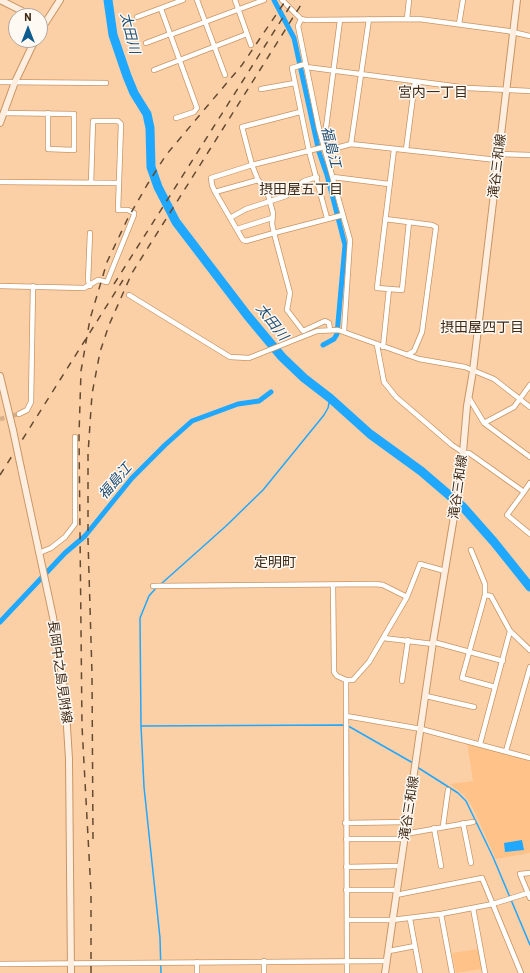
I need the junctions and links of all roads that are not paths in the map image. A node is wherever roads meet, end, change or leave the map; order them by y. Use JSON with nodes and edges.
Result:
{"nodes":[{"id":1,"x":0,"y":0,"type":"edge"},
{"id":2,"x":60,"y":0,"type":"edge"},
{"id":3,"x":183,"y":0,"type":"edge"},
{"id":4,"x":197,"y":0,"type":"edge"},
{"id":5,"x":235,"y":0,"type":"edge"},
{"id":6,"x":264,"y":0,"type":"edge"},
{"id":7,"x":282,"y":0,"type":"edge"},
{"id":8,"x":409,"y":0,"type":"edge"},
{"id":9,"x":463,"y":0,"type":"edge"},
{"id":10,"x":517,"y":0,"type":"edge"},
{"id":11,"x":16,"y":8,"type":"edge"},
{"id":12,"x":161,"y":9,"type":"junction"},
{"id":13,"x":239,"y":10,"type":"junction"},
{"id":14,"x":48,"y":14,"type":"edge"},
{"id":15,"x":137,"y":17,"type":"dead end"},
{"id":16,"x":301,"y":19,"type":"junction"},
{"id":17,"x":369,"y":19,"type":"junction"},
{"id":18,"x":407,"y":19,"type":"junction"},
{"id":19,"x":340,"y":20,"type":"junction"},
{"id":20,"x":205,"y":22,"type":"junction"},
{"id":21,"x":459,"y":24,"type":"junction"},
{"id":22,"x":513,"y":32,"type":"junction"},
{"id":23,"x":170,"y":34,"type":"junction"},
{"id":24,"x":247,"y":34,"type":"junction"},
{"id":25,"x":530,"y":36,"type":"edge"},
{"id":26,"x":146,"y":43,"type":"dead end"},
{"id":27,"x":250,"y":45,"type":"dead end"},
{"id":28,"x":214,"y":46,"type":"junction"},
{"id":29,"x":31,"y":48,"type":"edge"},
{"id":30,"x":179,"y":60,"type":"junction"},
{"id":31,"x":305,"y":66,"type":"junction"},
{"id":32,"x":154,"y":70,"type":"dead end"},
{"id":33,"x":333,"y":71,"type":"junction"},
{"id":34,"x":361,"y":74,"type":"junction"},
{"id":35,"x":225,"y":75,"type":"dead end"},
{"id":36,"x":415,"y":81,"type":"junction"},
{"id":37,"x":0,"y":82,"type":"edge"},
{"id":38,"x":15,"y":82,"type":"junction"},
{"id":39,"x":106,"y":83,"type":"dead end"},
{"id":40,"x":295,"y":83,"type":"junction"},
{"id":41,"x":261,"y":89,"type":"dead end"},
{"id":42,"x":506,"y":90,"type":"junction"},
{"id":43,"x":530,"y":91,"type":"edge"},
{"id":44,"x":300,"y":112,"type":"junction"},
{"id":45,"x":3,"y":113,"type":"junction"},
{"id":46,"x":48,"y":113,"type":"junction"},
{"id":47,"x":176,"y":118,"type":"dead end"},
{"id":48,"x":0,"y":123,"type":"edge"},
{"id":49,"x":351,"y":144,"type":"junction"},
{"id":50,"x":324,"y":148,"type":"junction"},
{"id":51,"x":394,"y":149,"type":"junction"},
{"id":52,"x":310,"y":150,"type":"junction"},
{"id":53,"x":406,"y":150,"type":"junction"},
{"id":54,"x":530,"y":155,"type":"edge"},
{"id":55,"x":498,"y":157,"type":"junction"},
{"id":56,"x":252,"y":165,"type":"junction"},
{"id":57,"x":317,"y":177,"type":"junction"},
{"id":58,"x":332,"y":177,"type":"junction"},
{"id":59,"x":258,"y":180,"type":"junction"},
{"id":60,"x":0,"y":182,"type":"edge"},
{"id":61,"x":91,"y":183,"type":"junction"},
{"id":62,"x":118,"y":183,"type":"junction"},
{"id":63,"x":389,"y":184,"type":"junction"},
{"id":64,"x":215,"y":192,"type":"junction"},
{"id":65,"x":270,"y":202,"type":"junction"},
{"id":66,"x":342,"y":215,"type":"junction"},
{"id":67,"x":230,"y":218,"type":"junction"},
{"id":68,"x":272,"y":218,"type":"junction"},
{"id":69,"x":328,"y":218,"type":"junction"},
{"id":70,"x":385,"y":219,"type":"junction"},
{"id":71,"x":409,"y":222,"type":"junction"},
{"id":72,"x":237,"y":229,"type":"junction"},
{"id":73,"x":90,"y":233,"type":"dead end"},
{"id":74,"x":274,"y":233,"type":"junction"},
{"id":75,"x":0,"y":286,"type":"edge"},
{"id":76,"x":33,"y":286,"type":"junction"},
{"id":77,"x":90,"y":286,"type":"junction"},
{"id":78,"x":389,"y":289,"type":"junction"},
{"id":79,"x":129,"y":295,"type":"dead end"},
{"id":80,"x":332,"y":330,"type":"junction"},
{"id":81,"x":343,"y":331,"type":"junction"},
{"id":82,"x":377,"y":344,"type":"junction"},
{"id":83,"x":383,"y":347,"type":"junction"},
{"id":84,"x":407,"y":355,"type":"junction"},
{"id":85,"x":473,"y":371,"type":"junction"},
{"id":86,"x":0,"y":376,"type":"edge"},
{"id":87,"x":530,"y":385,"type":"edge"},
{"id":88,"x":468,"y":396,"type":"junction"},
{"id":89,"x":521,"y":398,"type":"junction"},
{"id":90,"x":530,"y":407,"type":"edge"},
{"id":91,"x":19,"y":414,"type":"tunnel mouth"},
{"id":92,"x":484,"y":423,"type":"junction"},
{"id":93,"x":75,"y":437,"type":"dead end"},
{"id":94,"x":464,"y":453,"type":"junction"},
{"id":95,"x":530,"y":457,"type":"edge"},
{"id":96,"x":530,"y":483,"type":"edge"},
{"id":97,"x":524,"y":492,"type":"junction"},
{"id":98,"x":530,"y":534,"type":"edge"},
{"id":99,"x":471,"y":550,"type":"dead end"},
{"id":100,"x":39,"y":553,"type":"junction"},
{"id":101,"x":445,"y":570,"type":"junction"},
{"id":102,"x":333,"y":585,"type":"junction"},
{"id":103,"x":153,"y":586,"type":"dead end"},
{"id":104,"x":486,"y":594,"type":"junction"},
{"id":105,"x":407,"y":597,"type":"junction"},
{"id":106,"x":510,"y":631,"type":"junction"},
{"id":107,"x":383,"y":638,"type":"junction"},
{"id":108,"x":408,"y":640,"type":"junction"},
{"id":109,"x":433,"y":643,"type":"junction"},
{"id":110,"x":530,"y":650,"type":"edge"},
{"id":111,"x":469,"y":652,"type":"junction"},
{"id":112,"x":503,"y":661,"type":"junction"},
{"id":113,"x":530,"y":667,"type":"edge"},
{"id":114,"x":346,"y":680,"type":"junction"},
{"id":115,"x":402,"y":681,"type":"dead end"},
{"id":116,"x":495,"y":688,"type":"junction"},
{"id":117,"x":426,"y":696,"type":"junction"},
{"id":118,"x":474,"y":707,"type":"dead end"},
{"id":119,"x":346,"y":716,"type":"junction"},
{"id":120,"x":422,"y":729,"type":"junction"},
{"id":121,"x":480,"y":744,"type":"junction"},
{"id":122,"x":506,"y":751,"type":"junction"},
{"id":123,"x":530,"y":758,"type":"edge"},
{"id":124,"x":448,"y":790,"type":"dead end"},
{"id":125,"x":407,"y":822,"type":"junction"},
{"id":126,"x":473,"y":822,"type":"dead end"},
{"id":127,"x":345,"y":823,"type":"junction"},
{"id":128,"x":463,"y":823,"type":"junction"},
{"id":129,"x":442,"y":826,"type":"junction"},
{"id":130,"x":434,"y":828,"type":"junction"},
{"id":131,"x":405,"y":836,"type":"junction"},
{"id":132,"x":346,"y":839,"type":"junction"},
{"id":133,"x":471,"y":863,"type":"dead end"},
{"id":134,"x":400,"y":866,"type":"junction"},
{"id":135,"x":442,"y":866,"type":"dead end"},
{"id":136,"x":346,"y":867,"type":"junction"},
{"id":137,"x":530,"y":873,"type":"edge"},
{"id":138,"x":346,"y":890,"type":"junction"},
{"id":139,"x":396,"y":892,"type":"junction"},
{"id":140,"x":529,"y":896,"type":"edge"},
{"id":141,"x":493,"y":904,"type":"junction"},
{"id":142,"x":473,"y":908,"type":"junction"},
{"id":143,"x":441,"y":914,"type":"junction"},
{"id":144,"x":410,"y":919,"type":"junction"},
{"id":145,"x":347,"y":920,"type":"junction"},
{"id":146,"x":392,"y":920,"type":"junction"},
{"id":147,"x":415,"y":946,"type":"junction"},
{"id":148,"x":388,"y":951,"type":"junction"},
{"id":149,"x":264,"y":961,"type":"junction"},
{"id":150,"x":347,"y":961,"type":"junction"},
{"id":151,"x":387,"y":961,"type":"junction"},
{"id":152,"x":197,"y":962,"type":"junction"},
{"id":153,"x":71,"y":963,"type":"junction"},
{"id":154,"x":0,"y":964,"type":"edge"},
{"id":155,"x":71,"y":973,"type":"edge"},
{"id":156,"x":197,"y":973,"type":"edge"},
{"id":157,"x":264,"y":973,"type":"edge"},
{"id":158,"x":347,"y":973,"type":"edge"},
{"id":159,"x":385,"y":973,"type":"edge"},
{"id":160,"x":420,"y":973,"type":"edge"},
{"id":161,"x":452,"y":973,"type":"edge"},
{"id":162,"x":485,"y":973,"type":"edge"},
{"id":163,"x":521,"y":973,"type":"edge"}],
"edges":[{"from":1,"to":11,"type":"main road"},
{"from":2,"to":14,"type":"main road"},
{"from":3,"to":12,"type":"street"},
{"from":4,"to":20,"type":"street"},
{"from":5,"to":13,"type":"street"},
{"from":6,"to":13,"type":"street"},
{"from":7,"to":16,"type":"street"},
{"from":8,"to":18,"type":"street"},
{"from":9,"to":21,"type":"street"},
{"from":10,"to":22,"type":"main road","name":"滝谷三和線"},
{"from":12,"to":15,"type":"street"},
{"from":12,"to":23,"type":"street"},
{"from":13,"to":20,"type":"street"},
{"from":13,"to":24,"type":"street"},
{"from":16,"to":19,"type":"street"},
{"from":16,"to":31,"type":"street"},
{"from":17,"to":18,"type":"street"},
{"from":17,"to":19,"type":"street"},
{"from":17,"to":34,"type":"street"},
{"from":18,"to":21,"type":"street"},
{"from":19,"to":33,"type":"street"},
{"from":20,"to":23,"type":"street"},
{"from":20,"to":28,"type":"street"},
{"from":21,"to":22,"type":"street"},
{"from":22,"to":25,"type":"street"},
{"from":22,"to":42,"type":"main road","name":"滝谷三和線"},
{"from":23,"to":26,"type":"street"},
{"from":23,"to":30,"type":"street"},
{"from":24,"to":27,"type":"street"},
{"from":24,"to":28,"type":"street"},
{"from":28,"to":30,"type":"street"},
{"from":28,"to":35,"type":"street"},
{"from":29,"to":38,"type":"main road"},
{"from":30,"to":32,"type":"street"},
{"from":30,"to":47,"type":"street"},
{"from":31,"to":33,"type":"street"},
{"from":31,"to":40,"type":"street"},
{"from":31,"to":50,"type":"street"},
{"from":33,"to":34,"type":"street"},
{"from":33,"to":50,"type":"street"},
{"from":34,"to":36,"type":"street"},
{"from":34,"to":49,"type":"street"},
{"from":36,"to":42,"type":"street"},
{"from":36,"to":53,"type":"street"},
{"from":37,"to":38,"type":"street"},
{"from":38,"to":39,"type":"street"},
{"from":38,"to":45,"type":"main road"},
{"from":40,"to":41,"type":"street"},
{"from":40,"to":44,"type":"street"},
{"from":42,"to":43,"type":"street"},
{"from":42,"to":55,"type":"main road","name":"滝谷三和線"},
{"from":44,"to":52,"type":"street"},
{"from":44,"to":56,"type":"street"},
{"from":45,"to":46,"type":"street"},
{"from":45,"to":48,"type":"main road"},
{"from":46,"to":46,"type":"street"},
{"from":49,"to":50,"type":"street"},
{"from":49,"to":51,"type":"street"},
{"from":50,"to":52,"type":"street"},
{"from":50,"to":58,"type":"street"},
{"from":51,"to":53,"type":"street"},
{"from":51,"to":63,"type":"street"},
{"from":52,"to":56,"type":"street"},
{"from":52,"to":57,"type":"street"},
{"from":53,"to":55,"type":"street"},
{"from":54,"to":55,"type":"street"},
{"from":55,"to":85,"type":"main road","name":"滝谷三和線"},
{"from":56,"to":59,"type":"street"},
{"from":56,"to":64,"type":"street"},
{"from":57,"to":65,"type":"street"},
{"from":57,"to":69,"type":"street"},
{"from":58,"to":63,"type":"street"},
{"from":58,"to":66,"type":"street"},
{"from":59,"to":64,"type":"street"},
{"from":59,"to":65,"type":"street"},
{"from":60,"to":61,"type":"street"},
{"from":61,"to":62,"type":"street"},
{"from":61,"to":62,"type":"street"},
{"from":62,"to":77,"type":"street"},
{"from":63,"to":70,"type":"street"},
{"from":64,"to":67,"type":"street"},
{"from":65,"to":67,"type":"street"},
{"from":65,"to":68,"type":"street"},
{"from":66,"to":69,"type":"street"},
{"from":66,"to":81,"type":"street"},
{"from":67,"to":72,"type":"street"},
{"from":68,"to":72,"type":"street"},
{"from":68,"to":74,"type":"street"},
{"from":69,"to":74,"type":"street"},
{"from":70,"to":71,"type":"street"},
{"from":70,"to":78,"type":"street"},
{"from":71,"to":78,"type":"street"},
{"from":71,"to":84,"type":"street"},
{"from":72,"to":74,"type":"street"},
{"from":73,"to":77,"type":"street"},
{"from":74,"to":80,"type":"street"},
{"from":75,"to":76,"type":"street"},
{"from":76,"to":77,"type":"street"},
{"from":76,"to":91,"type":"street"},
{"from":78,"to":83,"type":"street"},
{"from":79,"to":80,"type":"street"},
{"from":80,"to":81,"type":"street"},
{"from":81,"to":82,"type":"street"},
{"from":82,"to":83,"type":"street"},
{"from":82,"to":94,"type":"street"},
{"from":83,"to":84,"type":"street"},
{"from":84,"to":85,"type":"street"},
{"from":85,"to":88,"type":"main road","name":"滝谷三和線"},
{"from":85,"to":89,"type":"street"},
{"from":86,"to":100,"type":"main road","name":"長岡中之島見附線","bridge":true},
{"from":87,"to":89,"type":"street"},
{"from":88,"to":92,"type":"street"},
{"from":88,"to":94,"type":"main road","name":"滝谷三和線"},
{"from":89,"to":90,"type":"street"},
{"from":89,"to":92,"type":"street"},
{"from":92,"to":95,"type":"street"},
{"from":93,"to":100,"type":"street"},
{"from":94,"to":97,"type":"street"},
{"from":94,"to":101,"type":"main road","name":"滝谷三和線"},
{"from":96,"to":97,"type":"street"},
{"from":97,"to":98,"type":"street"},
{"from":99,"to":104,"type":"street"},
{"from":100,"to":153,"type":"main road","name":"長岡中之島見附線"},
{"from":101,"to":105,"type":"street"},
{"from":101,"to":109,"type":"main road","name":"滝谷三和線"},
{"from":102,"to":103,"type":"street"},
{"from":102,"to":105,"type":"street"},
{"from":102,"to":114,"type":"street"},
{"from":104,"to":106,"type":"street"},
{"from":104,"to":111,"type":"street"},
{"from":105,"to":107,"type":"street"},
{"from":106,"to":110,"type":"street"},
{"from":106,"to":112,"type":"street"},
{"from":107,"to":108,"type":"street"},
{"from":107,"to":114,"type":"street"},
{"from":108,"to":109,"type":"street"},
{"from":108,"to":115,"type":"street"},
{"from":109,"to":111,"type":"street"},
{"from":109,"to":117,"type":"main road","name":"滝谷三和線"},
{"from":111,"to":112,"type":"street"},
{"from":111,"to":116,"type":"street"},
{"from":112,"to":116,"type":"street"},
{"from":113,"to":122,"type":"street"},
{"from":114,"to":119,"type":"street"},
{"from":116,"to":121,"type":"street"},
{"from":117,"to":118,"type":"street"},
{"from":117,"to":120,"type":"main road","name":"滝谷三和線"},
{"from":119,"to":120,"type":"street"},
{"from":119,"to":127,"type":"street"},
{"from":120,"to":121,"type":"street"},
{"from":120,"to":125,"type":"main road","name":"滝谷三和線"},
{"from":121,"to":122,"type":"street"},
{"from":122,"to":123,"type":"street"},
{"from":124,"to":129,"type":"street"},
{"from":125,"to":127,"type":"street"},
{"from":125,"to":131,"type":"main road","name":"滝谷三和線"},
{"from":126,"to":128,"type":"street"},
{"from":127,"to":132,"type":"street"},
{"from":128,"to":129,"type":"street"},
{"from":128,"to":133,"type":"street"},
{"from":129,"to":130,"type":"street"},
{"from":130,"to":131,"type":"street"},
{"from":130,"to":135,"type":"street"},
{"from":131,"to":132,"type":"street"},
{"from":131,"to":134,"type":"main road","name":"滝谷三和線"},
{"from":132,"to":136,"type":"street"},
{"from":134,"to":136,"type":"street"},
{"from":134,"to":139,"type":"main road","name":"滝谷三和線"},
{"from":136,"to":138,"type":"street"},
{"from":137,"to":140,"type":"street"},
{"from":138,"to":139,"type":"street"},
{"from":138,"to":145,"type":"street"},
{"from":139,"to":141,"type":"street"},
{"from":139,"to":146,"type":"main road","name":"滝谷三和線"},
{"from":140,"to":141,"type":"street"},
{"from":141,"to":142,"type":"street"},
{"from":141,"to":163,"type":"street"},
{"from":142,"to":143,"type":"street"},
{"from":142,"to":162,"type":"street"},
{"from":143,"to":144,"type":"street"},
{"from":143,"to":161,"type":"street"},
{"from":144,"to":146,"type":"street"},
{"from":144,"to":147,"type":"street"},
{"from":145,"to":146,"type":"street"},
{"from":145,"to":150,"type":"street"},
{"from":146,"to":148,"type":"main road","name":"滝谷三和線"},
{"from":147,"to":148,"type":"street"},
{"from":147,"to":160,"type":"street"},
{"from":148,"to":151,"type":"main road","name":"滝谷三和線"},
{"from":149,"to":150,"type":"street"},
{"from":149,"to":152,"type":"street"},
{"from":149,"to":157,"type":"street"},
{"from":150,"to":151,"type":"street"},
{"from":150,"to":158,"type":"street"},
{"from":151,"to":159,"type":"main road","name":"滝谷三和線"},
{"from":152,"to":153,"type":"street"},
{"from":152,"to":156,"type":"street"},
{"from":153,"to":154,"type":"street"},
{"from":153,"to":155,"type":"main road","name":"長岡中之島見附線"}]}
